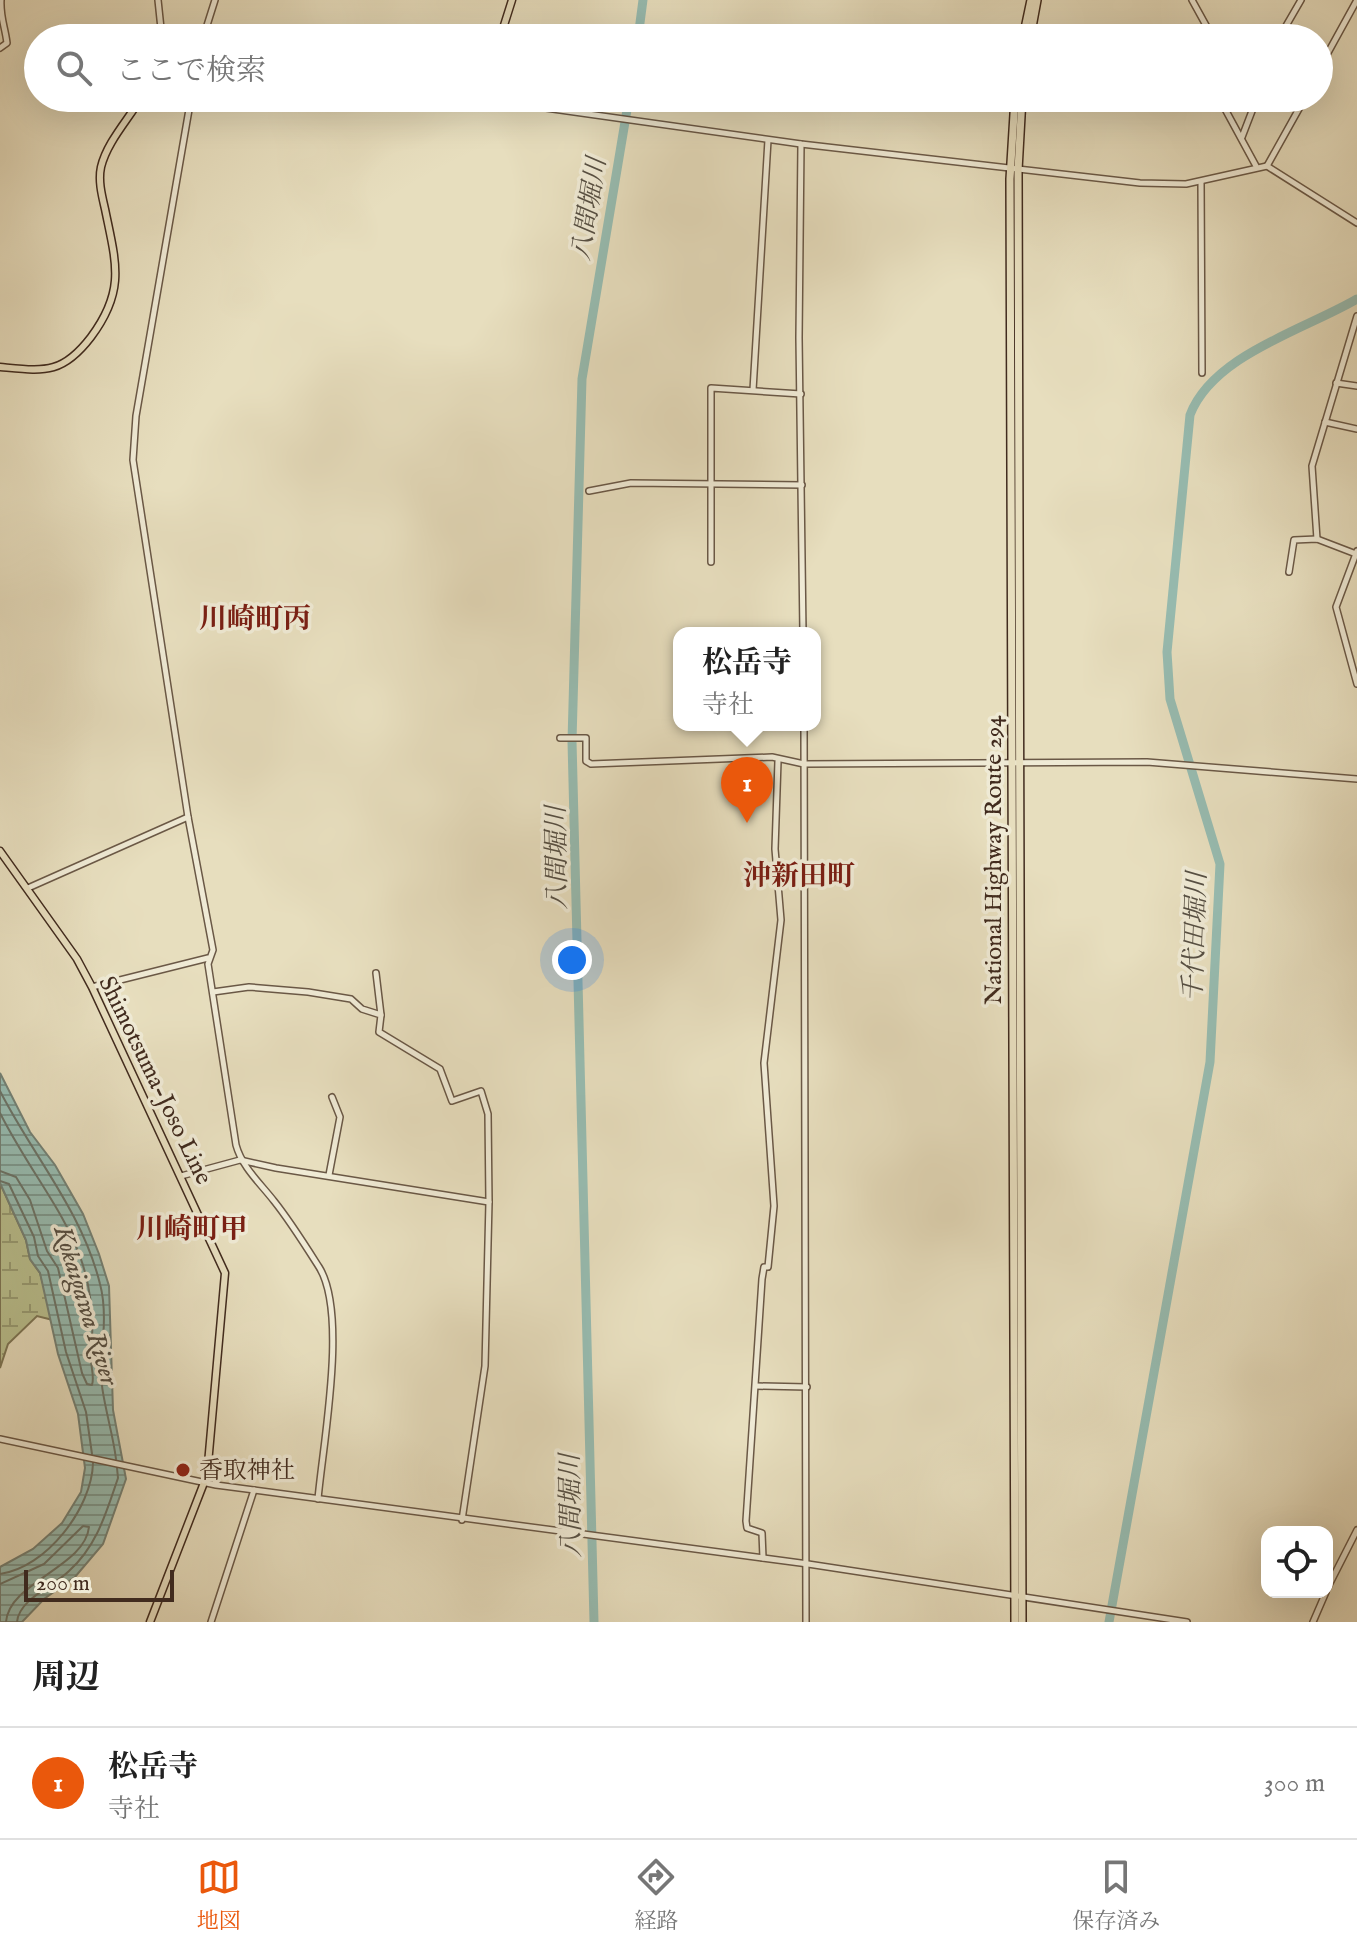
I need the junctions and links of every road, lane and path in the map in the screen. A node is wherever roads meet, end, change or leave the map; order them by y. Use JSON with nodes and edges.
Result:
{"nodes":[{"id":1,"x":1,"y":0,"type":"edge"},
{"id":2,"x":158,"y":0,"type":"edge"},
{"id":3,"x":215,"y":0,"type":"edge"},
{"id":4,"x":512,"y":0,"type":"edge"},
{"id":5,"x":1031,"y":0,"type":"edge"},
{"id":6,"x":1037,"y":0,"type":"edge"},
{"id":7,"x":1192,"y":0,"type":"edge"},
{"id":8,"x":1301,"y":0,"type":"edge"},
{"id":9,"x":1357,"y":0,"type":"edge"},
{"id":10,"x":1354,"y":14,"type":"edge"},
{"id":11,"x":161,"y":24,"type":"edge"},
{"id":12,"x":207,"y":24,"type":"edge"},
{"id":13,"x":504,"y":24,"type":"edge"},
{"id":14,"x":1026,"y":24,"type":"edge"},
{"id":15,"x":1033,"y":24,"type":"edge"},
{"id":16,"x":1205,"y":24,"type":"edge"},
{"id":17,"x":1287,"y":24,"type":"edge"},
{"id":18,"x":1333,"y":47,"type":"edge"},
{"id":19,"x":0,"y":48,"type":"edge"},
{"id":20,"x":132,"y":112,"type":"edge"},
{"id":21,"x":189,"y":112,"type":"edge"},
{"id":22,"x":574,"y":112,"type":"edge"},
{"id":23,"x":1015,"y":112,"type":"edge"},
{"id":24,"x":1020,"y":112,"type":"edge"},
{"id":25,"x":1227,"y":112,"type":"edge"},
{"id":26,"x":1252,"y":112,"type":"edge"},
{"id":27,"x":1297,"y":112,"type":"edge"},
{"id":28,"x":1242,"y":137,"type":"junction"},
{"id":29,"x":768,"y":140,"type":"junction"},
{"id":30,"x":801,"y":144,"type":"junction"},
{"id":31,"x":1256,"y":166,"type":"junction"},
{"id":32,"x":1267,"y":166,"type":"junction"},
{"id":33,"x":1014,"y":169,"type":"junction"},
{"id":34,"x":1201,"y":182,"type":"junction"},
{"id":35,"x":1357,"y":223,"type":"edge"},
{"id":36,"x":1357,"y":316,"type":"edge"},
{"id":37,"x":1354,"y":334,"type":"edge"},
{"id":38,"x":0,"y":367,"type":"edge"},
{"id":39,"x":1202,"y":373,"type":"dead end"},
{"id":40,"x":1336,"y":383,"type":"junction"},
{"id":41,"x":1357,"y":386,"type":"edge"},
{"id":42,"x":753,"y":390,"type":"junction"},
{"id":43,"x":801,"y":394,"type":"junction"},
{"id":44,"x":1325,"y":422,"type":"junction"},
{"id":45,"x":1357,"y":429,"type":"edge"},
{"id":46,"x":708,"y":483,"type":"junction"},
{"id":47,"x":802,"y":485,"type":"junction"},
{"id":48,"x":589,"y":491,"type":"dead end"},
{"id":49,"x":1317,"y":539,"type":"junction"},
{"id":50,"x":1356,"y":553,"type":"edge"},
{"id":51,"x":711,"y":562,"type":"dead end"},
{"id":52,"x":1289,"y":572,"type":"dead end"},
{"id":53,"x":803,"y":627,"type":"edge"},
{"id":54,"x":1357,"y":684,"type":"edge"},
{"id":55,"x":804,"y":731,"type":"edge"},
{"id":56,"x":560,"y":738,"type":"dead end"},
{"id":57,"x":778,"y":761,"type":"junction"},
{"id":58,"x":1016,"y":762,"type":"junction"},
{"id":59,"x":804,"y":764,"type":"junction"},
{"id":60,"x":1357,"y":779,"type":"edge"},
{"id":61,"x":188,"y":817,"type":"junction"},
{"id":62,"x":0,"y":851,"type":"edge"},
{"id":63,"x":28,"y":888,"type":"junction"},
{"id":64,"x":208,"y":958,"type":"junction"},
{"id":65,"x":376,"y":973,"type":"dead end"},
{"id":66,"x":92,"y":987,"type":"junction"},
{"id":67,"x":213,"y":992,"type":"junction"},
{"id":68,"x":381,"y":1015,"type":"junction"},
{"id":69,"x":332,"y":1097,"type":"dead end"},
{"id":70,"x":240,"y":1160,"type":"junction"},
{"id":71,"x":329,"y":1175,"type":"junction"},
{"id":72,"x":181,"y":1176,"type":"junction"},
{"id":73,"x":489,"y":1202,"type":"junction"},
{"id":74,"x":756,"y":1386,"type":"junction"},
{"id":75,"x":807,"y":1387,"type":"junction"},
{"id":76,"x":0,"y":1439,"type":"edge"},
{"id":77,"x":205,"y":1483,"type":"junction"},
{"id":78,"x":254,"y":1490,"type":"junction"},
{"id":79,"x":318,"y":1499,"type":"junction"},
{"id":80,"x":462,"y":1520,"type":"junction"},
{"id":81,"x":1357,"y":1530,"type":"edge"},
{"id":82,"x":763,"y":1558,"type":"junction"},
{"id":83,"x":808,"y":1564,"type":"junction"},
{"id":84,"x":1333,"y":1577,"type":"edge"},
{"id":85,"x":1018,"y":1596,"type":"junction"},
{"id":86,"x":1323,"y":1598,"type":"edge"},
{"id":87,"x":150,"y":1622,"type":"edge"},
{"id":88,"x":211,"y":1622,"type":"edge"},
{"id":89,"x":806,"y":1622,"type":"edge"},
{"id":90,"x":1015,"y":1622,"type":"edge"},
{"id":91,"x":1022,"y":1622,"type":"edge"},
{"id":92,"x":1187,"y":1622,"type":"edge"},
{"id":93,"x":1313,"y":1622,"type":"edge"}],
"edges":[{"from":1,"to":19,"type":"street"},
{"from":2,"to":11,"type":"street"},
{"from":3,"to":12,"type":"street"},
{"from":4,"to":13,"type":"main road"},
{"from":5,"to":14,"type":"highway"},
{"from":6,"to":15,"type":"highway"},
{"from":7,"to":16,"type":"street"},
{"from":8,"to":17,"type":"street"},
{"from":9,"to":10,"type":"street"},
{"from":10,"to":18,"type":"street"},
{"from":20,"to":38,"type":"main road"},
{"from":21,"to":61,"type":"street"},
{"from":22,"to":29,"type":"street"},
{"from":23,"to":33,"type":"highway","name":"National Highway Route 294"},
{"from":24,"to":33,"type":"highway","name":"National Highway Route 294"},
{"from":25,"to":28,"type":"street"},
{"from":26,"to":28,"type":"street"},
{"from":27,"to":32,"type":"street"},
{"from":28,"to":31,"type":"street"},
{"from":29,"to":30,"type":"street"},
{"from":29,"to":42,"type":"street"},
{"from":30,"to":33,"type":"street"},
{"from":30,"to":43,"type":"street"},
{"from":31,"to":32,"type":"street"},
{"from":31,"to":34,"type":"street"},
{"from":32,"to":35,"type":"street"},
{"from":33,"to":34,"type":"street"},
{"from":33,"to":58,"type":"highway","name":"National Highway Route 294"},
{"from":34,"to":39,"type":"street"},
{"from":36,"to":37,"type":"street"},
{"from":37,"to":40,"type":"street"},
{"from":40,"to":41,"type":"street"},
{"from":40,"to":44,"type":"street"},
{"from":42,"to":43,"type":"street"},
{"from":42,"to":46,"type":"street"},
{"from":43,"to":47,"type":"street"},
{"from":44,"to":45,"type":"street"},
{"from":44,"to":49,"type":"street"},
{"from":46,"to":47,"type":"street"},
{"from":46,"to":48,"type":"street"},
{"from":46,"to":51,"type":"street"},
{"from":47,"to":53,"type":"street"},
{"from":49,"to":50,"type":"street"},
{"from":49,"to":52,"type":"street"},
{"from":50,"to":54,"type":"street"},
{"from":55,"to":59,"type":"street"},
{"from":56,"to":57,"type":"street"},
{"from":57,"to":59,"type":"street"},
{"from":57,"to":74,"type":"street"},
{"from":58,"to":59,"type":"street"},
{"from":58,"to":60,"type":"street"},
{"from":58,"to":85,"type":"highway","name":"National Highway Route 294"},
{"from":59,"to":75,"type":"street"},
{"from":61,"to":63,"type":"street"},
{"from":61,"to":64,"type":"street"},
{"from":62,"to":63,"type":"main road","name":"Shimotsuma-Joso Line"},
{"from":63,"to":66,"type":"main road","name":"Shimotsuma-Joso Line"},
{"from":64,"to":66,"type":"street"},
{"from":64,"to":67,"type":"street"},
{"from":65,"to":68,"type":"street"},
{"from":66,"to":72,"type":"main road","name":"Shimotsuma-Joso Line"},
{"from":67,"to":68,"type":"street"},
{"from":67,"to":70,"type":"street"},
{"from":68,"to":73,"type":"street"},
{"from":69,"to":71,"type":"street"},
{"from":70,"to":71,"type":"street"},
{"from":70,"to":72,"type":"street"},
{"from":70,"to":79,"type":"street"},
{"from":71,"to":73,"type":"street"},
{"from":72,"to":77,"type":"main road","name":"Shimotsuma-Joso Line"},
{"from":73,"to":80,"type":"street"},
{"from":74,"to":75,"type":"street"},
{"from":74,"to":82,"type":"street"},
{"from":75,"to":83,"type":"street"},
{"from":76,"to":77,"type":"street"},
{"from":77,"to":78,"type":"street"},
{"from":77,"to":87,"type":"main road","name":"Shimotsuma-Joso Line"},
{"from":78,"to":79,"type":"street"},
{"from":78,"to":88,"type":"street"},
{"from":79,"to":80,"type":"street"},
{"from":80,"to":82,"type":"street"},
{"from":81,"to":84,"type":"street"},
{"from":82,"to":83,"type":"street"},
{"from":83,"to":85,"type":"street"},
{"from":83,"to":89,"type":"street"},
{"from":85,"to":90,"type":"highway","name":"National Highway Route 294"},
{"from":85,"to":91,"type":"highway","name":"National Highway Route 294"},
{"from":85,"to":92,"type":"street"},
{"from":86,"to":93,"type":"street"}]}
